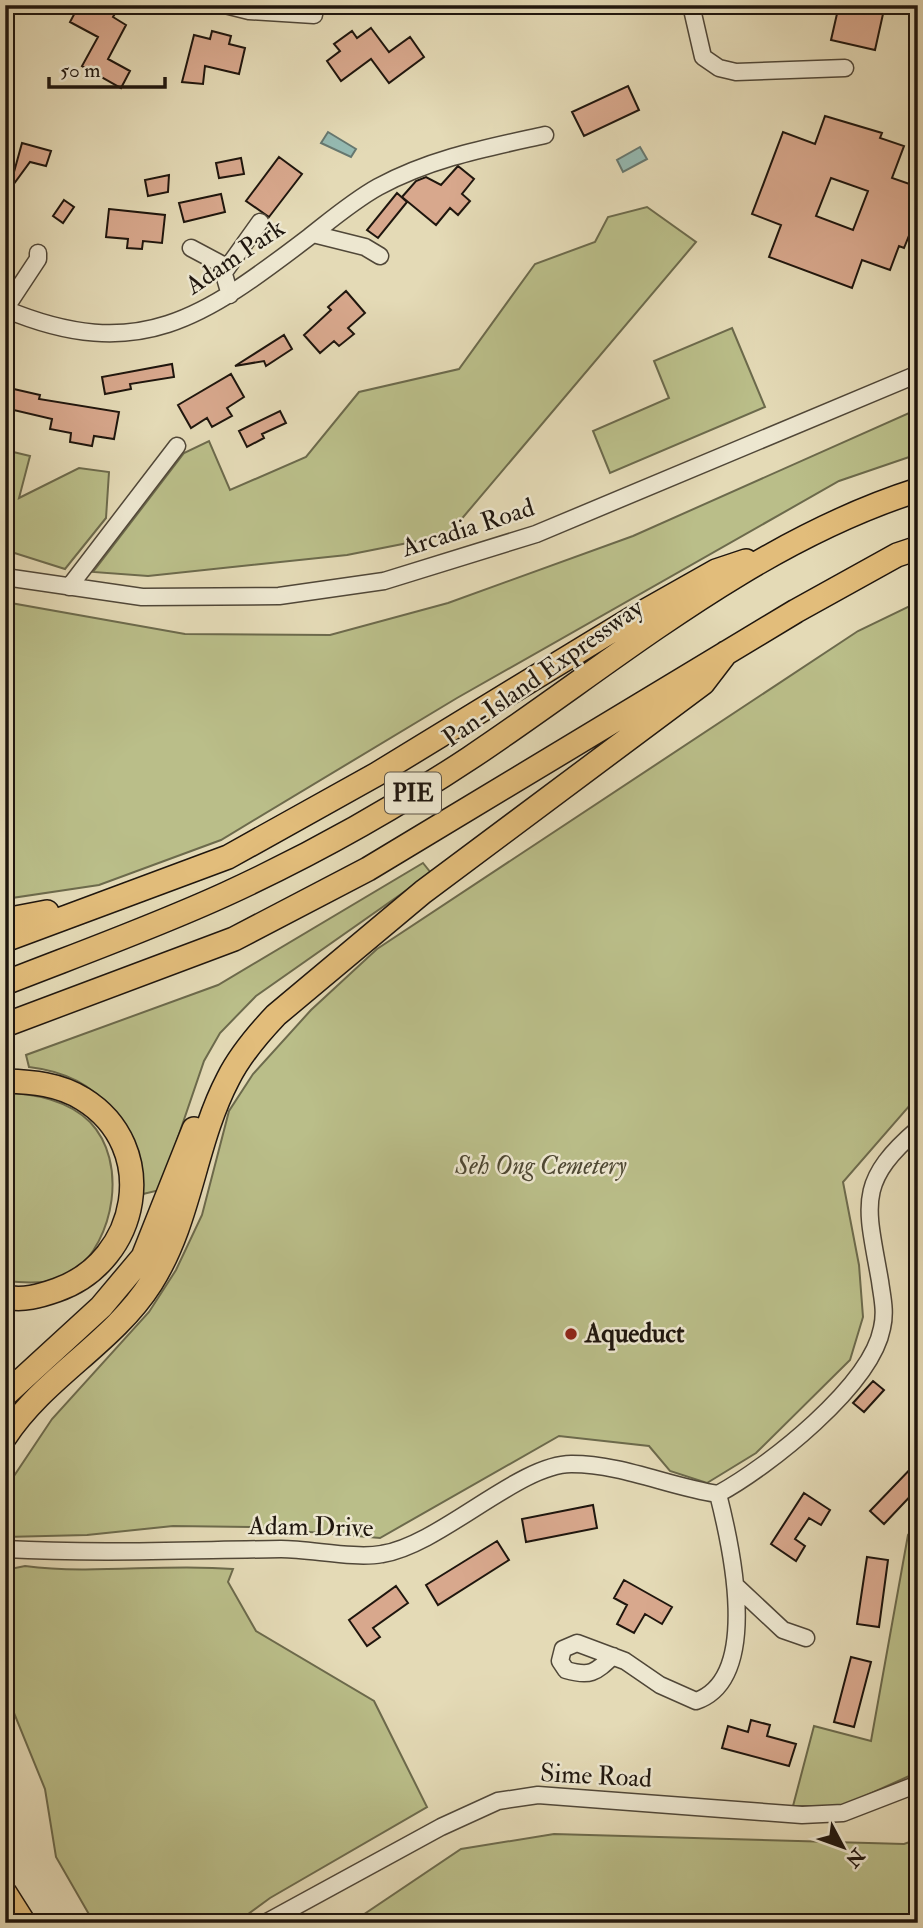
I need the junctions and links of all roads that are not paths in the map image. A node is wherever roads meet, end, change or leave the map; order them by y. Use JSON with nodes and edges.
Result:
{"nodes":[{"id":1,"x":225,"y":5,"type":"edge"},
{"id":2,"x":691,"y":5,"type":"edge"},
{"id":3,"x":314,"y":15,"type":"dead end"},
{"id":4,"x":845,"y":68,"type":"dead end"},
{"id":5,"x":545,"y":135,"type":"dead end"},
{"id":6,"x":260,"y":222,"type":"dead end"},
{"id":7,"x":313,"y":234,"type":"junction"},
{"id":8,"x":191,"y":248,"type":"dead end"},
{"id":9,"x":38,"y":253,"type":"dead end"},
{"id":10,"x":380,"y":256,"type":"dead end"},
{"id":11,"x":225,"y":271,"type":"junction"},
{"id":12,"x":230,"y":295,"type":"junction"},
{"id":13,"x":5,"y":309,"type":"edge"},
{"id":14,"x":918,"y":374,"type":"edge"},
{"id":15,"x":177,"y":446,"type":"dead end"},
{"id":16,"x":918,"y":489,"type":"edge"},
{"id":17,"x":789,"y":546,"type":"junction"},
{"id":18,"x":918,"y":548,"type":"edge"},
{"id":19,"x":5,"y":577,"type":"edge"},
{"id":20,"x":69,"y":587,"type":"junction"},
{"id":21,"x":726,"y":653,"type":"junction"},
{"id":22,"x":122,"y":899,"type":"junction"},
{"id":23,"x":5,"y":920,"type":"edge"},
{"id":24,"x":5,"y":940,"type":"edge"},
{"id":25,"x":5,"y":983,"type":"edge"},
{"id":26,"x":5,"y":1025,"type":"edge"},
{"id":27,"x":5,"y":1081,"type":"edge"},
{"id":28,"x":226,"y":1081,"type":"junction"},
{"id":29,"x":918,"y":1129,"type":"edge"},
{"id":30,"x":5,"y":1297,"type":"edge"},
{"id":31,"x":5,"y":1395,"type":"edge"},
{"id":32,"x":5,"y":1437,"type":"edge"},
{"id":33,"x":718,"y":1494,"type":"junction"},
{"id":34,"x":5,"y":1549,"type":"edge"},
{"id":35,"x":736,"y":1586,"type":"junction"},
{"id":36,"x":807,"y":1638,"type":"dead end"},
{"id":37,"x":613,"y":1656,"type":"dead end"},
{"id":38,"x":918,"y":1784,"type":"edge"},
{"id":39,"x":5,"y":1894,"type":"edge"},
{"id":40,"x":292,"y":1909,"type":"junction"},
{"id":41,"x":24,"y":1923,"type":"edge"},
{"id":42,"x":265,"y":1923,"type":"edge"},
{"id":43,"x":283,"y":1923,"type":"edge"}],
"edges":[{"from":1,"to":3,"type":"street"},
{"from":2,"to":4,"type":"street"},
{"from":5,"to":7,"type":"street","name":"Adam Park"},
{"from":6,"to":11,"type":"street"},
{"from":7,"to":10,"type":"street"},
{"from":7,"to":12,"type":"street","name":"Adam Park"},
{"from":8,"to":11,"type":"street"},
{"from":9,"to":13,"type":"street"},
{"from":11,"to":12,"type":"street"},
{"from":12,"to":13,"type":"street","name":"Adam Park"},
{"from":14,"to":20,"type":"street","name":"Arcadia Road"},
{"from":15,"to":20,"type":"street"},
{"from":16,"to":17,"type":"highway","name":"Pan-Island Expressway","number":"PIE"},
{"from":17,"to":22,"type":"highway"},
{"from":17,"to":25,"type":"highway","name":"Pan-Island Expressway","number":"PIE"},
{"from":18,"to":21,"type":"highway","number":"PIE"},
{"from":19,"to":20,"type":"street","name":"Arcadia Road"},
{"from":21,"to":26,"type":"highway","number":"PIE"},
{"from":21,"to":28,"type":"highway"},
{"from":22,"to":23,"type":"highway"},
{"from":22,"to":24,"type":"highway"},
{"from":27,"to":30,"type":"highway"},
{"from":28,"to":31,"type":"highway"},
{"from":28,"to":32,"type":"highway"},
{"from":29,"to":33,"type":"street"},
{"from":33,"to":34,"type":"street","name":"Adam Drive"},
{"from":33,"to":35,"type":"street"},
{"from":35,"to":36,"type":"street"},
{"from":35,"to":37,"type":"street"},
{"from":38,"to":40,"type":"street","name":"Sime Road"},
{"from":39,"to":41,"type":"highway"},
{"from":40,"to":42,"type":"street","name":"Sime Road"},
{"from":40,"to":43,"type":"street","name":"Sime Road"}]}
